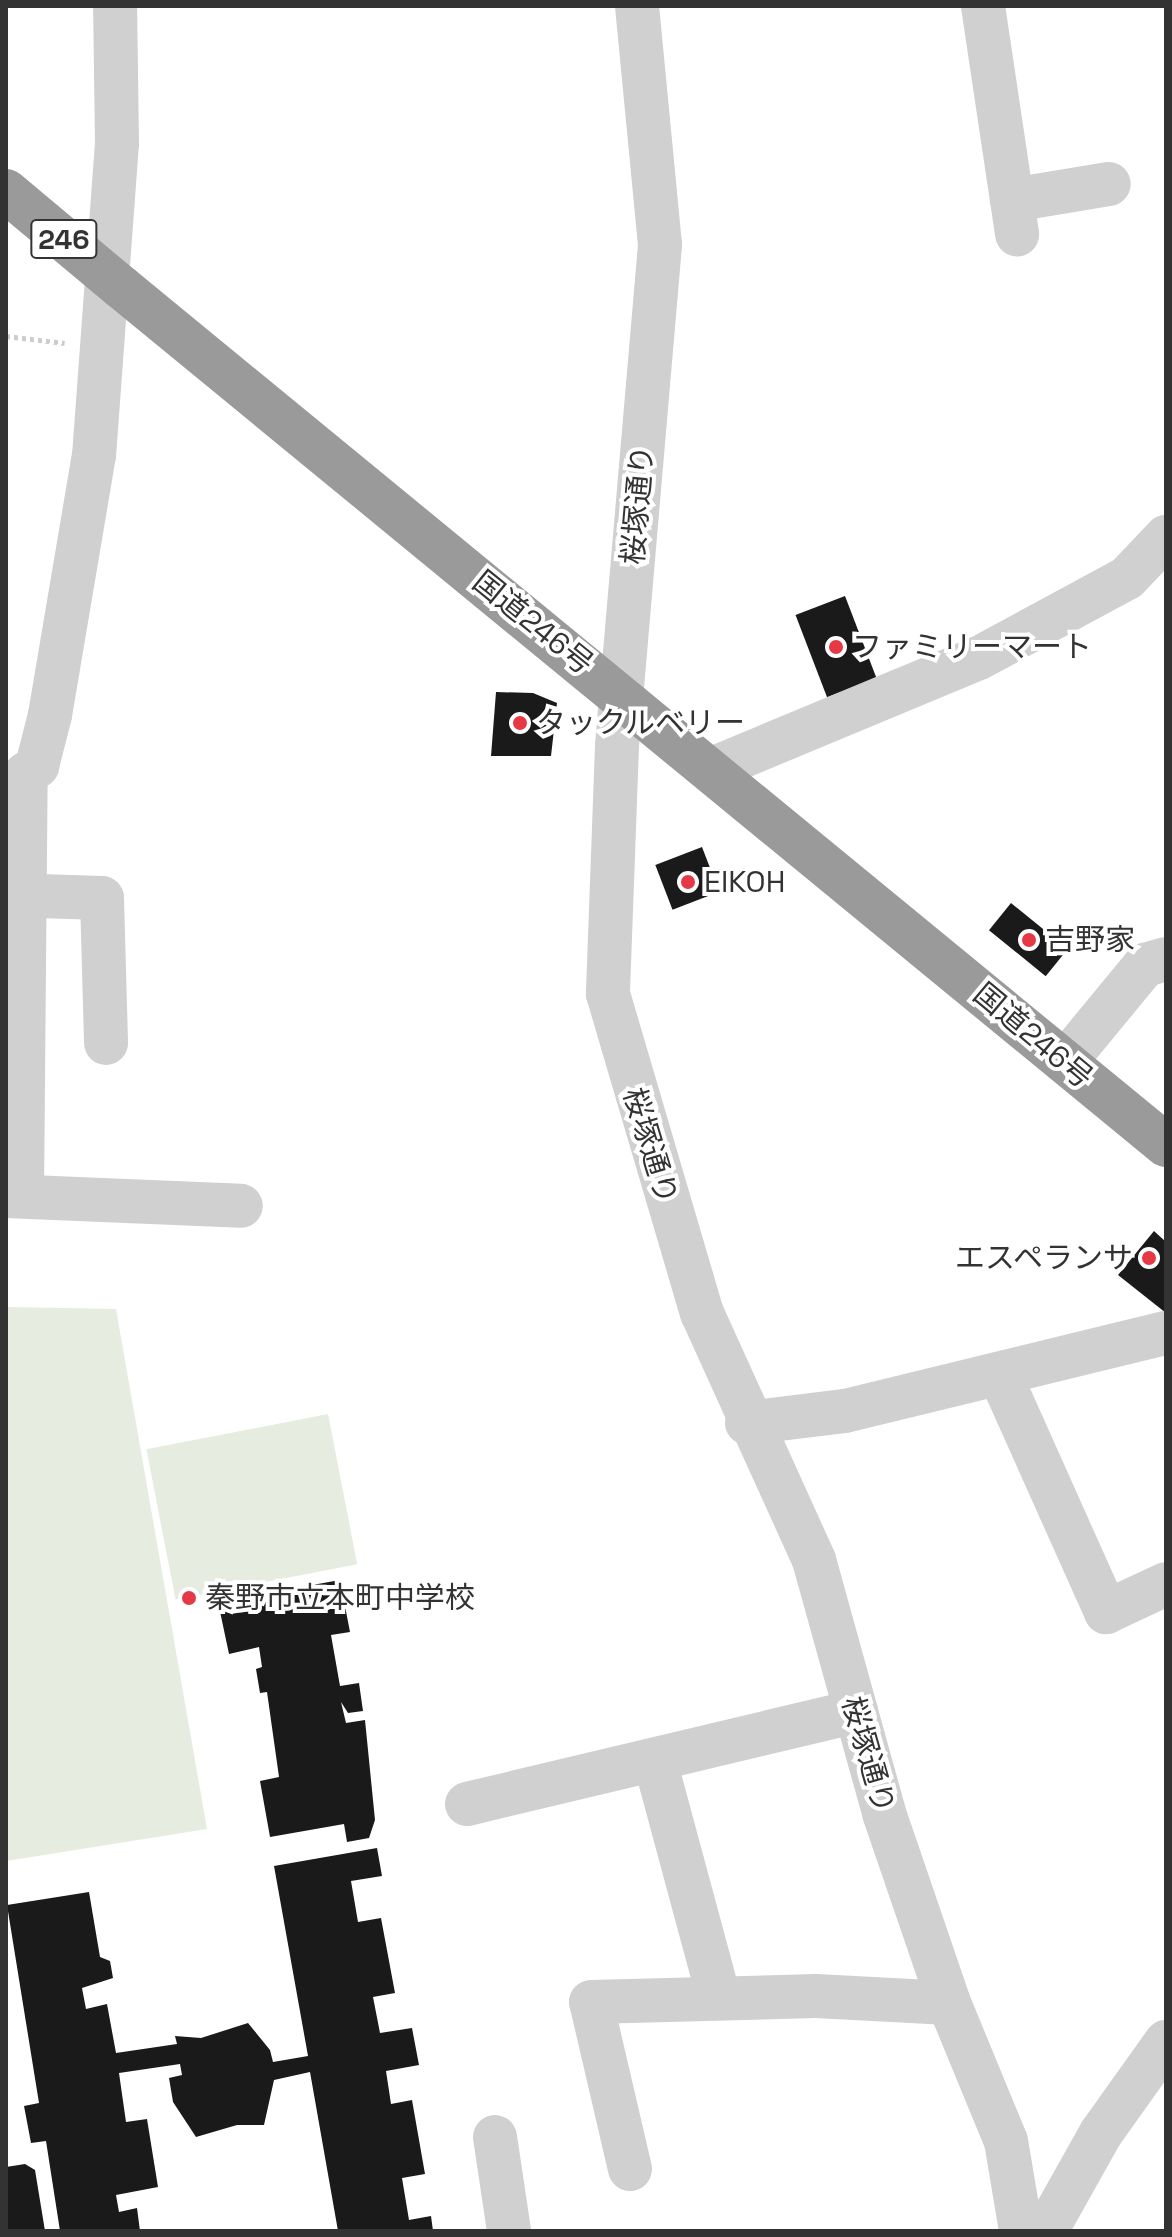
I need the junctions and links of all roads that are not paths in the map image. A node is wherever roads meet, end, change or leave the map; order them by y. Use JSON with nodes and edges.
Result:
{"nodes":[{"id":1,"x":115,"y":6,"type":"edge"},
{"id":2,"x":637,"y":6,"type":"edge"},
{"id":3,"x":983,"y":6,"type":"edge"},
{"id":4,"x":1109,"y":184,"type":"dead end"},
{"id":5,"x":6,"y":191,"type":"edge"},
{"id":6,"x":1166,"y":537,"type":"edge"},
{"id":7,"x":622,"y":695,"type":"junction"},
{"id":8,"x":712,"y":769,"type":"junction"},
{"id":9,"x":15,"y":896,"type":"edge"},
{"id":10,"x":1166,"y":959,"type":"edge"},
{"id":11,"x":114,"y":1020,"type":"dead end"},
{"id":12,"x":1065,"y":1062,"type":"junction"},
{"id":13,"x":1166,"y":1145,"type":"edge"},
{"id":14,"x":14,"y":1196,"type":"edge"},
{"id":15,"x":241,"y":1206,"type":"dead end"},
{"id":16,"x":1166,"y":1333,"type":"edge"},
{"id":17,"x":1000,"y":1375,"type":"junction"},
{"id":18,"x":747,"y":1423,"type":"junction"},
{"id":19,"x":1166,"y":1584,"type":"edge"},
{"id":20,"x":856,"y":1711,"type":"junction"},
{"id":21,"x":655,"y":1761,"type":"junction"},
{"id":22,"x":468,"y":1804,"type":"dead end"},
{"id":23,"x":719,"y":1998,"type":"junction"},
{"id":24,"x":949,"y":2003,"type":"junction"},
{"id":25,"x":1166,"y":2042,"type":"edge"},
{"id":26,"x":495,"y":2137,"type":"dead end"},
{"id":27,"x":630,"y":2169,"type":"dead end"},
{"id":28,"x":509,"y":2231,"type":"edge"},
{"id":29,"x":1021,"y":2231,"type":"edge"},
{"id":30,"x":1046,"y":2231,"type":"edge"}],
"edges":[{"from":1,"to":9,"type":"street"},
{"from":2,"to":7,"type":"street","name":"桜塚通り"},
{"from":3,"to":4,"type":"street"},
{"from":5,"to":7,"type":"highway","name":"国道246号","number":"246","bridge":true},
{"from":6,"to":8,"type":"street"},
{"from":7,"to":8,"type":"highway","name":"国道246号","number":"246"},
{"from":7,"to":18,"type":"street","name":"桜塚通り"},
{"from":8,"to":12,"type":"highway","name":"国道246号","number":"246"},
{"from":9,"to":11,"type":"street"},
{"from":9,"to":14,"type":"street"},
{"from":10,"to":12,"type":"street"},
{"from":12,"to":13,"type":"highway","name":"国道246号","number":"246"},
{"from":14,"to":15,"type":"street"},
{"from":16,"to":17,"type":"street"},
{"from":17,"to":18,"type":"street"},
{"from":17,"to":19,"type":"street"},
{"from":18,"to":20,"type":"street","name":"桜塚通り"},
{"from":20,"to":21,"type":"street"},
{"from":20,"to":24,"type":"street","name":"桜塚通り"},
{"from":21,"to":22,"type":"street"},
{"from":21,"to":23,"type":"street"},
{"from":23,"to":24,"type":"street"},
{"from":23,"to":27,"type":"street"},
{"from":24,"to":29,"type":"street","name":"桜塚通り"},
{"from":25,"to":30,"type":"street"},
{"from":26,"to":28,"type":"street"}]}
